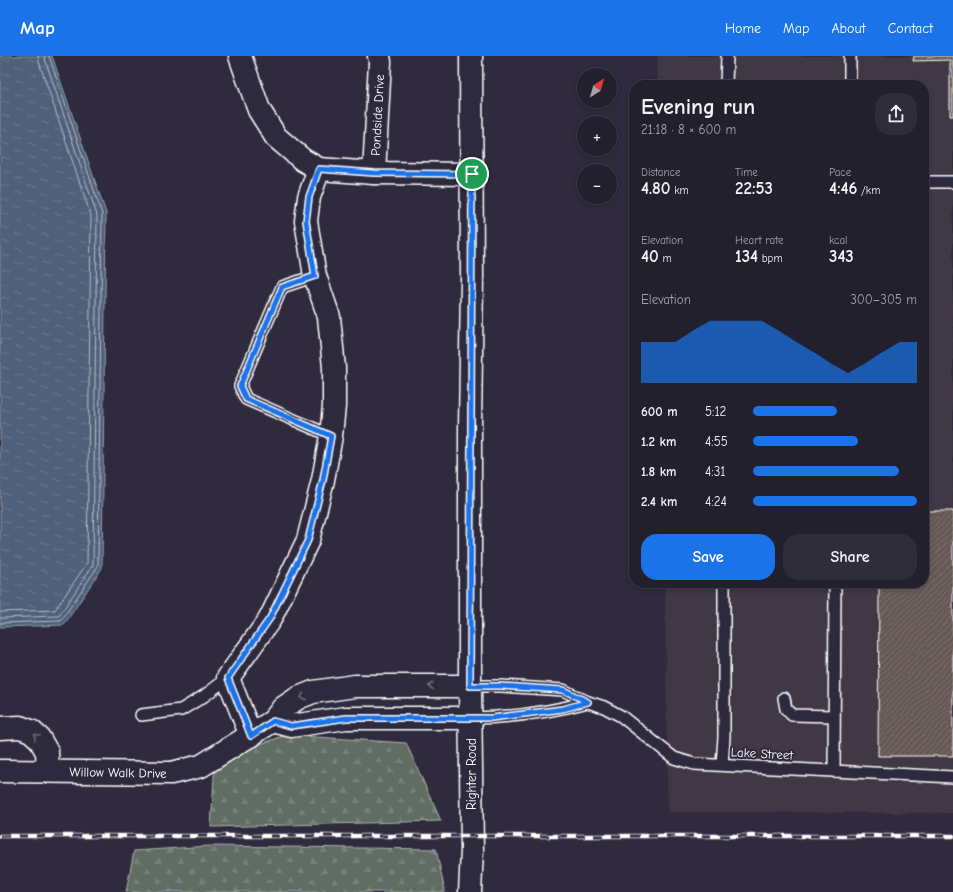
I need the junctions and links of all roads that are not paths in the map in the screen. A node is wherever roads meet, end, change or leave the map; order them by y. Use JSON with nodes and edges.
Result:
{"nodes":[{"id":1,"x":240,"y":56,"type":"edge"},
{"id":2,"x":379,"y":56,"type":"edge"},
{"id":3,"x":471,"y":56,"type":"edge"},
{"id":4,"x":726,"y":56,"type":"edge"},
{"id":5,"x":850,"y":56,"type":"edge"},
{"id":6,"x":726,"y":80,"type":"edge"},
{"id":7,"x":850,"y":80,"type":"edge"},
{"id":8,"x":319,"y":169,"type":"junction"},
{"id":9,"x":374,"y":173,"type":"junction"},
{"id":10,"x":472,"y":174,"type":"junction"},
{"id":11,"x":929,"y":182,"type":"edge"},
{"id":12,"x":953,"y":182,"type":"edge"},
{"id":13,"x":315,"y":276,"type":"junction"},
{"id":14,"x":331,"y":436,"type":"junction"},
{"id":15,"x":724,"y":588,"type":"edge"},
{"id":16,"x":835,"y":588,"type":"edge"},
{"id":17,"x":228,"y":678,"type":"junction"},
{"id":18,"x":470,"y":686,"type":"junction"},
{"id":19,"x":784,"y":698,"type":"dead end"},
{"id":20,"x":588,"y":702,"type":"junction"},
{"id":21,"x":141,"y":715,"type":"dead end"},
{"id":22,"x":834,"y":716,"type":"junction"},
{"id":23,"x":471,"y":718,"type":"junction"},
{"id":24,"x":273,"y":721,"type":"junction"},
{"id":25,"x":0,"y":728,"type":"edge"},
{"id":26,"x":251,"y":736,"type":"junction"},
{"id":27,"x":722,"y":765,"type":"junction"},
{"id":28,"x":0,"y":771,"type":"edge"},
{"id":29,"x":48,"y":771,"type":"junction"},
{"id":30,"x":834,"y":771,"type":"junction"},
{"id":31,"x":953,"y":777,"type":"edge"},
{"id":32,"x":470,"y":892,"type":"edge"}],
"edges":[{"from":1,"to":8,"type":"street"},
{"from":2,"to":9,"type":"street","name":"Pondside Drive"},
{"from":3,"to":10,"type":"street","name":"Righter Road"},
{"from":4,"to":6,"type":"lane"},
{"from":5,"to":7,"type":"lane"},
{"from":8,"to":9,"type":"street"},
{"from":8,"to":13,"type":"street"},
{"from":9,"to":10,"type":"street"},
{"from":10,"to":18,"type":"street","name":"Righter Road"},
{"from":11,"to":12,"type":"lane"},
{"from":13,"to":14,"type":"street"},
{"from":13,"to":14,"type":"lane"},
{"from":14,"to":17,"type":"street"},
{"from":15,"to":27,"type":"lane"},
{"from":16,"to":22,"type":"lane"},
{"from":17,"to":21,"type":"lane"},
{"from":17,"to":26,"type":"street"},
{"from":18,"to":20,"type":"lane","name":"Lake Street"},
{"from":18,"to":23,"type":"street","name":"Righter Road"},
{"from":18,"to":24,"type":"street","name":"Willow Walk Drive","one_way":true},
{"from":19,"to":22,"type":"lane"},
{"from":20,"to":23,"type":"lane"},
{"from":20,"to":27,"type":"lane","name":"Lake Street"},
{"from":22,"to":30,"type":"lane"},
{"from":23,"to":24,"type":"street"},
{"from":23,"to":32,"type":"street","name":"Righter Road"},
{"from":24,"to":26,"type":"street","name":"Willow Walk Drive"},
{"from":29,"to":25,"type":"street","one_way":true},
{"from":26,"to":29,"type":"street","name":"Willow Walk Drive"},
{"from":27,"to":30,"type":"lane","name":"Lake Street"},
{"from":28,"to":29,"type":"street","name":"Willow Walk Drive"},
{"from":30,"to":31,"type":"lane","name":"Lake Street"}]}
